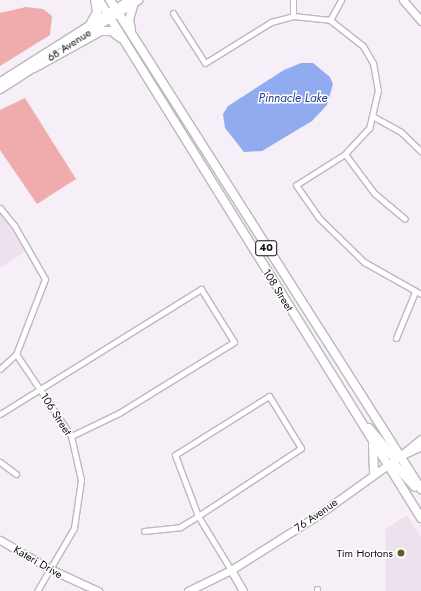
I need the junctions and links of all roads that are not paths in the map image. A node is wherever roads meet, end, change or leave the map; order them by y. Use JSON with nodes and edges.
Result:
{"nodes":[{"id":1,"x":96,"y":0,"type":"edge"},
{"id":2,"x":99,"y":0,"type":"edge"},
{"id":3,"x":110,"y":0,"type":"edge"},
{"id":4,"x":293,"y":0,"type":"edge"},
{"id":5,"x":341,"y":0,"type":"edge"},
{"id":6,"x":403,"y":0,"type":"edge"},
{"id":7,"x":133,"y":1,"type":"edge"},
{"id":8,"x":117,"y":11,"type":"junction"},
{"id":9,"x":174,"y":13,"type":"dead end"},
{"id":10,"x":109,"y":16,"type":"junction"},
{"id":11,"x":293,"y":16,"type":"junction"},
{"id":12,"x":330,"y":20,"type":"junction"},
{"id":13,"x":421,"y":21,"type":"edge"},
{"id":14,"x":91,"y":23,"type":"junction"},
{"id":15,"x":134,"y":38,"type":"junction"},
{"id":16,"x":126,"y":43,"type":"junction"},
{"id":17,"x":34,"y":68,"type":"junction"},
{"id":18,"x":0,"y":81,"type":"edge"},
{"id":19,"x":0,"y":89,"type":"edge"},
{"id":20,"x":374,"y":117,"type":"junction"},
{"id":21,"x":421,"y":151,"type":"edge"},
{"id":22,"x":346,"y":154,"type":"junction"},
{"id":23,"x":0,"y":208,"type":"edge"},
{"id":24,"x":405,"y":219,"type":"dead end"},
{"id":25,"x":415,"y":292,"type":"junction"},
{"id":26,"x":421,"y":294,"type":"edge"},
{"id":27,"x":396,"y":338,"type":"dead end"},
{"id":28,"x":16,"y":354,"type":"junction"},
{"id":29,"x":0,"y":369,"type":"edge"},
{"id":30,"x":39,"y":389,"type":"junction"},
{"id":31,"x":0,"y":414,"type":"edge"},
{"id":32,"x":364,"y":427,"type":"junction"},
{"id":33,"x":71,"y":436,"type":"junction"},
{"id":34,"x":421,"y":439,"type":"edge"},
{"id":35,"x":421,"y":446,"type":"edge"},
{"id":36,"x":400,"y":456,"type":"junction"},
{"id":37,"x":0,"y":462,"type":"edge"},
{"id":38,"x":388,"y":464,"type":"junction"},
{"id":39,"x":16,"y":474,"type":"dead end"},
{"id":40,"x":374,"y":474,"type":"junction"},
{"id":41,"x":421,"y":490,"type":"edge"},
{"id":42,"x":421,"y":495,"type":"edge"},
{"id":43,"x":198,"y":516,"type":"junction"},
{"id":44,"x":421,"y":518,"type":"edge"},
{"id":45,"x":144,"y":531,"type":"dead end"},
{"id":46,"x":0,"y":540,"type":"edge"},
{"id":47,"x":50,"y":569,"type":"junction"},
{"id":48,"x":231,"y":570,"type":"junction"},
{"id":49,"x":37,"y":591,"type":"edge"},
{"id":50,"x":98,"y":591,"type":"edge"},
{"id":51,"x":188,"y":591,"type":"edge"},
{"id":52,"x":243,"y":591,"type":"edge"}],
"edges":[{"from":1,"to":14,"type":"main road"},
{"from":2,"to":10,"type":"main road","name":"108 Street","number":"40"},
{"from":3,"to":8,"type":"main road","name":"108 Street","number":"40"},
{"from":4,"to":11,"type":"street"},
{"from":5,"to":12,"type":"street"},
{"from":6,"to":13,"type":"street"},
{"from":7,"to":8,"type":"street","name":"68 Avenue"},
{"from":7,"to":15,"type":"main road"},
{"from":8,"to":10,"type":"street","name":"68 Avenue"},
{"from":8,"to":15,"type":"main road","name":"108 Street","number":"40"},
{"from":9,"to":11,"type":"street"},
{"from":10,"to":14,"type":"street","name":"68 Avenue"},
{"from":10,"to":16,"type":"main road","name":"108 Street","number":"40"},
{"from":10,"to":17,"type":"street","name":"68 Avenue"},
{"from":11,"to":12,"type":"street"},
{"from":12,"to":20,"type":"street"},
{"from":14,"to":18,"type":"street","name":"68 Avenue"},
{"from":15,"to":36,"type":"main road","name":"108 Street","number":"40"},
{"from":16,"to":17,"type":"main road"},
{"from":16,"to":32,"type":"main road","name":"108 Street","number":"40"},
{"from":17,"to":19,"type":"street","name":"68 Avenue"},
{"from":20,"to":21,"type":"street"},
{"from":20,"to":22,"type":"street"},
{"from":22,"to":24,"type":"street"},
{"from":22,"to":25,"type":"street"},
{"from":23,"to":28,"type":"street"},
{"from":25,"to":26,"type":"street"},
{"from":25,"to":27,"type":"street"},
{"from":28,"to":29,"type":"street"},
{"from":28,"to":30,"type":"street","name":"106 Street"},
{"from":30,"to":31,"type":"street"},
{"from":30,"to":33,"type":"street","name":"106 Street"},
{"from":30,"to":33,"type":"street"},
{"from":32,"to":36,"type":"main road"},
{"from":32,"to":38,"type":"main road","name":"108 Street","number":"40"},
{"from":32,"to":40,"type":"main road"},
{"from":33,"to":47,"type":"street","name":"106 Street"},
{"from":34,"to":36,"type":"street"},
{"from":35,"to":36,"type":"street"},
{"from":36,"to":38,"type":"street","name":"76 Avenue"},
{"from":36,"to":41,"type":"main road","name":"108 Street","number":"40"},
{"from":37,"to":39,"type":"street"},
{"from":38,"to":40,"type":"street","name":"76 Avenue"},
{"from":38,"to":42,"type":"main road"},
{"from":38,"to":44,"type":"main road","name":"108 Street","number":"40"},
{"from":40,"to":48,"type":"street","name":"76 Avenue"},
{"from":43,"to":43,"type":"street"},
{"from":43,"to":45,"type":"street"},
{"from":43,"to":48,"type":"street"},
{"from":46,"to":47,"type":"street","name":"Kateri Drive"},
{"from":47,"to":49,"type":"street","name":"106 Street"},
{"from":47,"to":50,"type":"street","name":"Kateri Drive"},
{"from":48,"to":51,"type":"street"},
{"from":48,"to":52,"type":"street"}]}
